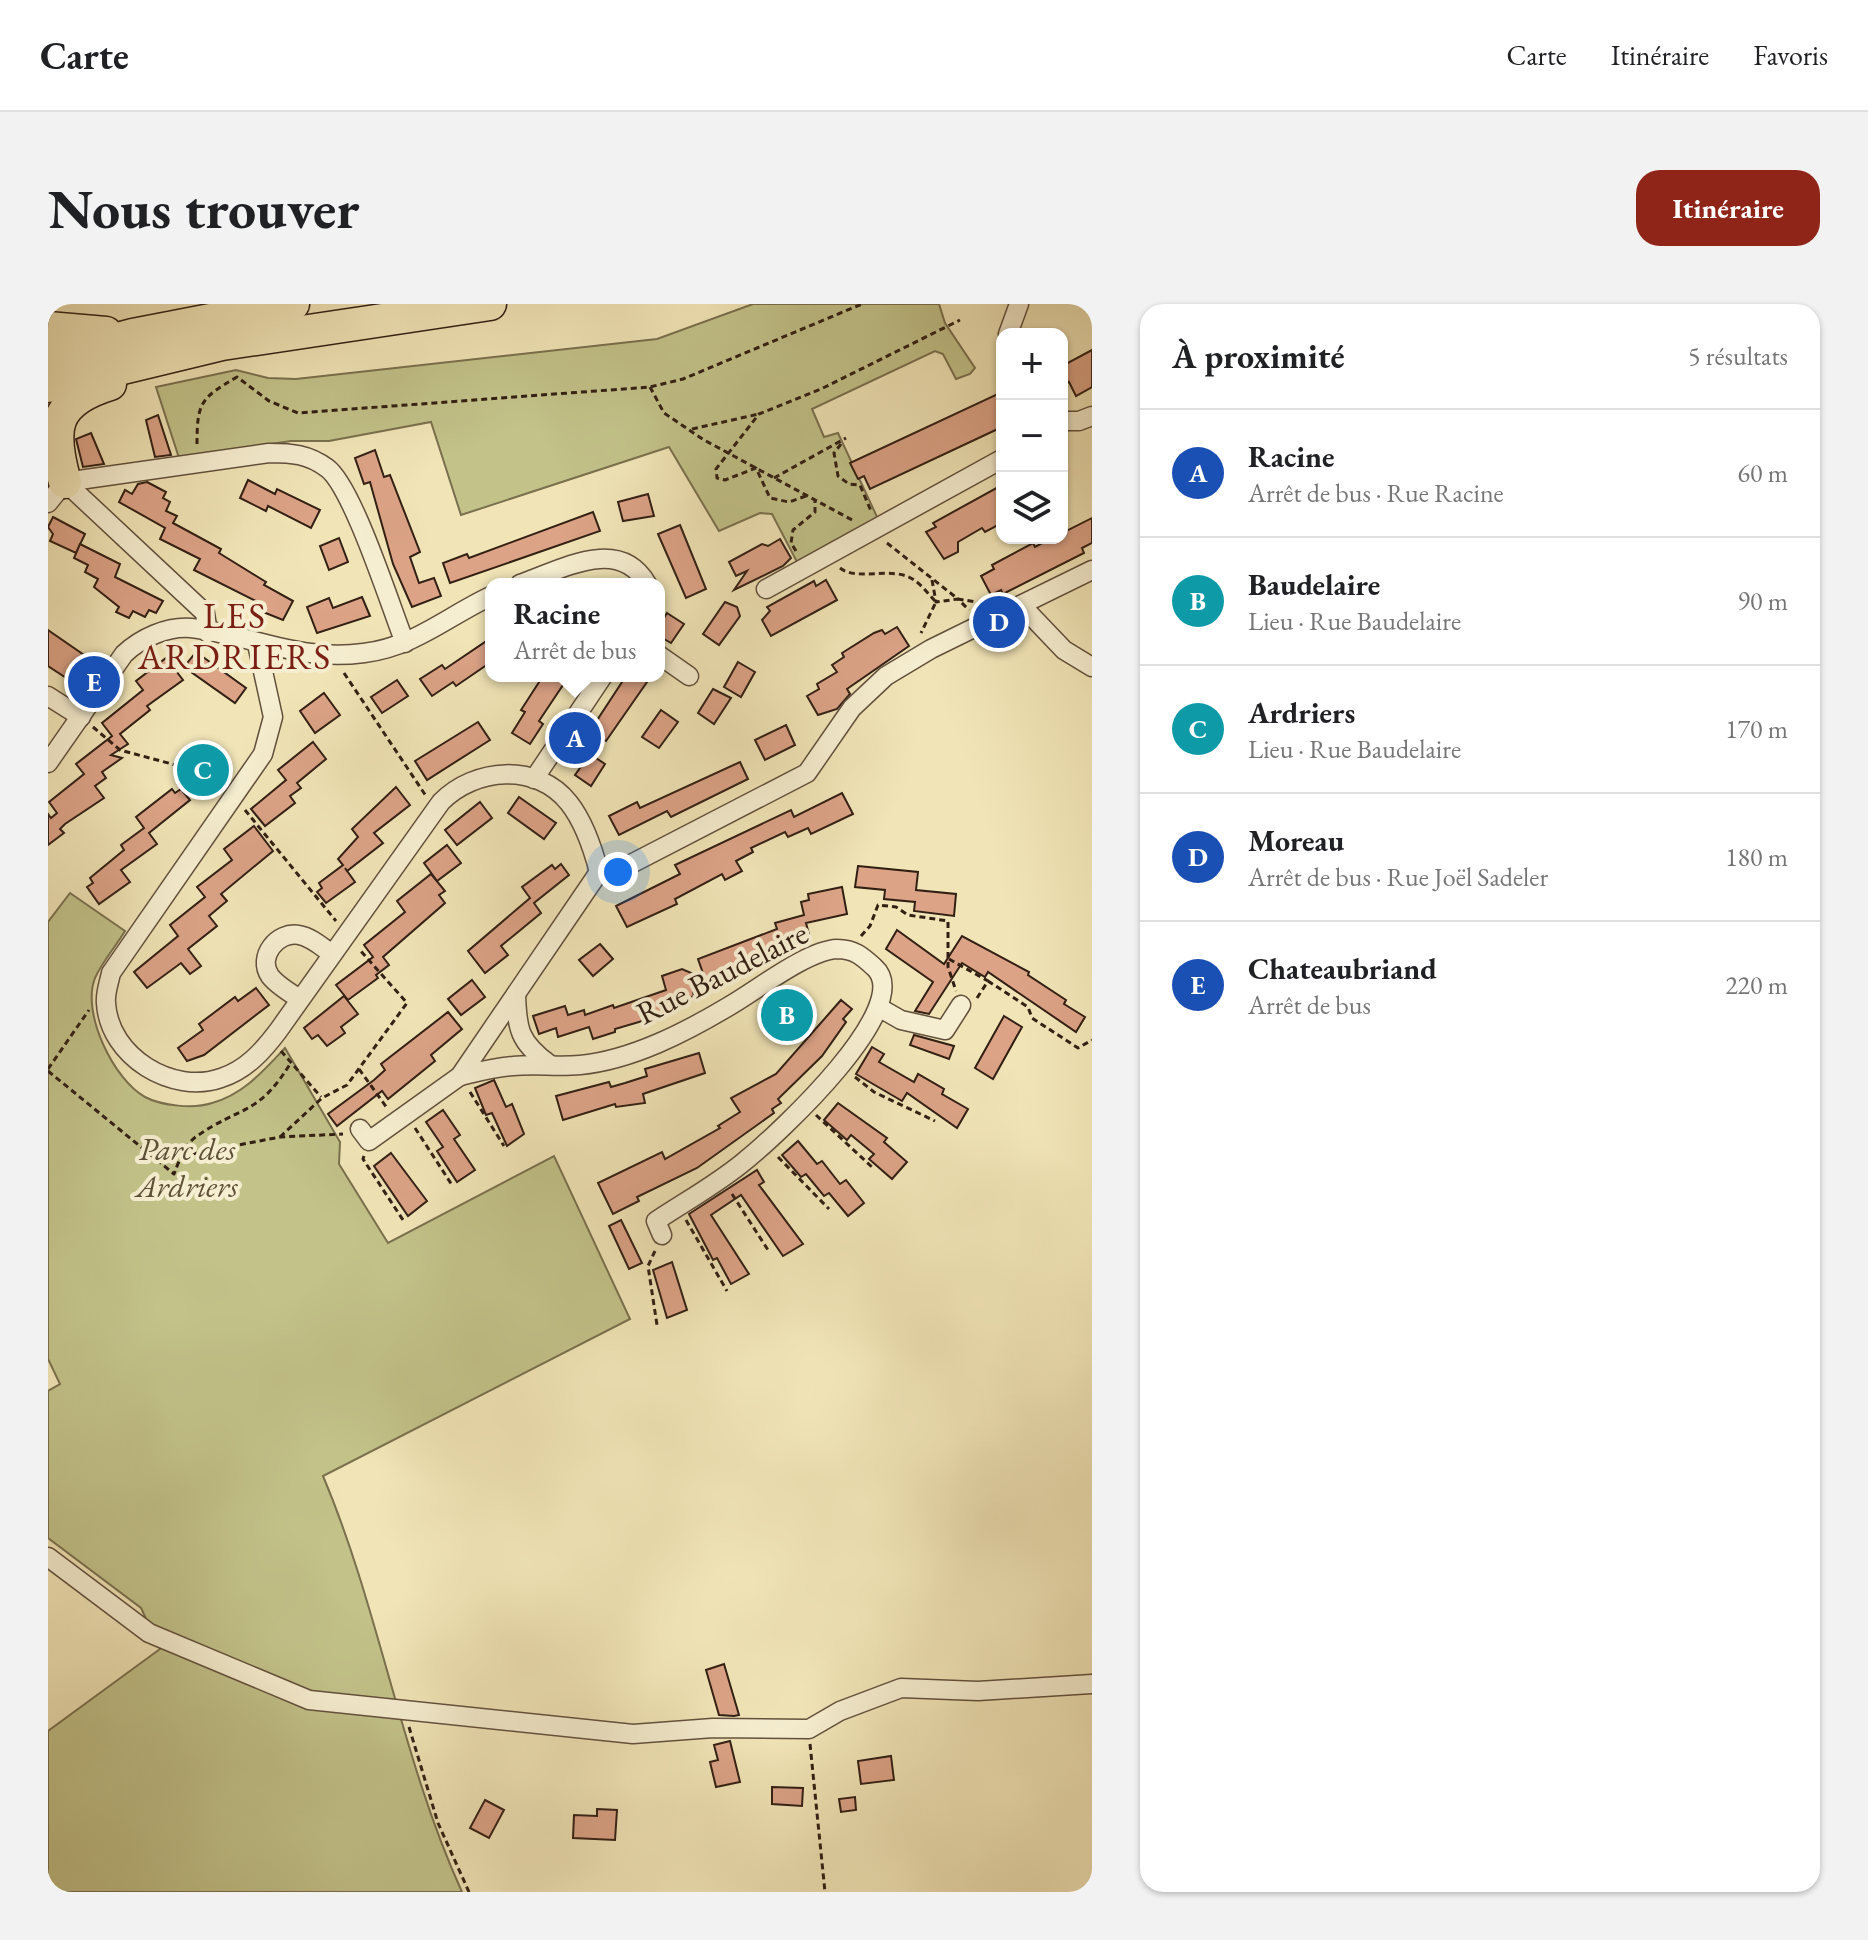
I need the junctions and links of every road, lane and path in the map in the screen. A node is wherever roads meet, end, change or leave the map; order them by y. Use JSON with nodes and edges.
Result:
{"nodes":[{"id":1,"x":293,"y":304,"type":"edge"},
{"id":2,"x":490,"y":304,"type":"edge"},
{"id":3,"x":862,"y":304,"type":"edge"},
{"id":4,"x":1019,"y":304,"type":"edge"},
{"id":5,"x":960,"y":320,"type":"dead end"},
{"id":6,"x":48,"y":328,"type":"edge"},
{"id":7,"x":1010,"y":328,"type":"edge"},
{"id":8,"x":133,"y":335,"type":"junction"},
{"id":9,"x":222,"y":344,"type":"junction"},
{"id":10,"x":48,"y":358,"type":"edge"},
{"id":11,"x":48,"y":386,"type":"edge"},
{"id":12,"x":650,"y":387,"type":"junction"},
{"id":13,"x":759,"y":414,"type":"junction"},
{"id":14,"x":1092,"y":416,"type":"edge"},
{"id":15,"x":1068,"y":421,"type":"edge"},
{"id":16,"x":690,"y":430,"type":"junction"},
{"id":17,"x":846,"y":438,"type":"dead end"},
{"id":18,"x":841,"y":444,"type":"junction"},
{"id":19,"x":728,"y":453,"type":"junction"},
{"id":20,"x":996,"y":462,"type":"edge"},
{"id":21,"x":197,"y":463,"type":"junction"},
{"id":22,"x":756,"y":468,"type":"junction"},
{"id":23,"x":774,"y":478,"type":"junction"},
{"id":24,"x":54,"y":485,"type":"edge"},
{"id":25,"x":806,"y":496,"type":"junction"},
{"id":26,"x":815,"y":500,"type":"junction"},
{"id":27,"x":875,"y":529,"type":"junction"},
{"id":28,"x":824,"y":557,"type":"junction"},
{"id":29,"x":806,"y":567,"type":"junction"},
{"id":30,"x":1092,"y":570,"type":"edge"},
{"id":31,"x":540,"y":578,"type":"edge"},
{"id":32,"x":642,"y":578,"type":"edge"},
{"id":33,"x":932,"y":579,"type":"junction"},
{"id":34,"x":766,"y":589,"type":"dead end"},
{"id":35,"x":485,"y":599,"type":"edge"},
{"id":36,"x":958,"y":599,"type":"junction"},
{"id":37,"x":936,"y":602,"type":"junction"},
{"id":38,"x":1021,"y":605,"type":"junction"},
{"id":39,"x":991,"y":620,"type":"junction"},
{"id":40,"x":208,"y":633,"type":"junction"},
{"id":41,"x":405,"y":643,"type":"junction"},
{"id":42,"x":257,"y":644,"type":"junction"},
{"id":43,"x":931,"y":649,"type":"junction"},
{"id":44,"x":333,"y":656,"type":"junction"},
{"id":45,"x":665,"y":659,"type":"edge"},
{"id":46,"x":1092,"y":667,"type":"edge"},
{"id":47,"x":689,"y":676,"type":"dead end"},
{"id":48,"x":599,"y":682,"type":"edge"},
{"id":49,"x":48,"y":696,"type":"edge"},
{"id":50,"x":81,"y":717,"type":"junction"},
{"id":51,"x":48,"y":763,"type":"edge"},
{"id":52,"x":534,"y":779,"type":"junction"},
{"id":53,"x":233,"y":799,"type":"junction"},
{"id":54,"x":441,"y":802,"type":"junction"},
{"id":55,"x":599,"y":872,"type":"junction"},
{"id":56,"x":346,"y":933,"type":"junction"},
{"id":57,"x":848,"y":951,"type":"junction"},
{"id":58,"x":332,"y":954,"type":"junction"},
{"id":59,"x":948,"y":958,"type":"junction"},
{"id":60,"x":988,"y":981,"type":"junction"},
{"id":61,"x":109,"y":982,"type":"junction"},
{"id":62,"x":516,"y":994,"type":"junction"},
{"id":63,"x":300,"y":999,"type":"junction"},
{"id":64,"x":961,"y":1005,"type":"junction"},
{"id":65,"x":880,"y":1008,"type":"junction"},
{"id":66,"x":272,"y":1038,"type":"junction"},
{"id":67,"x":1092,"y":1040,"type":"edge"},
{"id":68,"x":290,"y":1064,"type":"junction"},
{"id":69,"x":549,"y":1064,"type":"junction"},
{"id":70,"x":840,"y":1064,"type":"junction"},
{"id":71,"x":359,"y":1069,"type":"junction"},
{"id":72,"x":48,"y":1070,"type":"edge"},
{"id":73,"x":460,"y":1076,"type":"junction"},
{"id":74,"x":322,"y":1098,"type":"junction"},
{"id":75,"x":804,"y":1105,"type":"junction"},
{"id":76,"x":402,"y":1118,"type":"junction"},
{"id":77,"x":935,"y":1121,"type":"dead end"},
{"id":78,"x":365,"y":1135,"type":"junction"},
{"id":79,"x":280,"y":1137,"type":"junction"},
{"id":80,"x":764,"y":1143,"type":"junction"},
{"id":81,"x":504,"y":1146,"type":"dead end"},
{"id":82,"x":181,"y":1156,"type":"junction"},
{"id":83,"x":873,"y":1168,"type":"dead end"},
{"id":84,"x":721,"y":1177,"type":"junction"},
{"id":85,"x":452,"y":1185,"type":"dead end"},
{"id":86,"x":678,"y":1206,"type":"junction"},
{"id":87,"x":829,"y":1209,"type":"dead end"},
{"id":88,"x":403,"y":1220,"type":"dead end"},
{"id":89,"x":662,"y":1235,"type":"joint"},
{"id":90,"x":768,"y":1250,"type":"dead end"},
{"id":91,"x":727,"y":1291,"type":"dead end"},
{"id":92,"x":657,"y":1325,"type":"dead end"},
{"id":93,"x":48,"y":1557,"type":"edge"},
{"id":94,"x":1092,"y":1684,"type":"edge"},
{"id":95,"x":405,"y":1711,"type":"junction"},
{"id":96,"x":809,"y":1729,"type":"junction"},
{"id":97,"x":469,"y":1892,"type":"edge"},
{"id":98,"x":825,"y":1892,"type":"edge"}],
"edges":[{"from":1,"to":8,"type":"highway"},
{"from":2,"to":9,"type":"highway"},
{"from":3,"to":12,"type":"path"},
{"from":4,"to":7,"type":"street"},
{"from":5,"to":13,"type":"path"},
{"from":6,"to":8,"type":"highway"},
{"from":8,"to":10,"type":"highway"},
{"from":9,"to":11,"type":"highway"},
{"from":9,"to":24,"type":"highway"},
{"from":12,"to":16,"type":"path"},
{"from":12,"to":21,"type":"path"},
{"from":13,"to":16,"type":"path"},
{"from":13,"to":19,"type":"path"},
{"from":14,"to":15,"type":"street"},
{"from":16,"to":19,"type":"path"},
{"from":17,"to":18,"type":"path"},
{"from":18,"to":23,"type":"path"},
{"from":18,"to":27,"type":"path"},
{"from":19,"to":22,"type":"path"},
{"from":19,"to":22,"type":"path"},
{"from":20,"to":27,"type":"street"},
{"from":21,"to":24,"type":"street"},
{"from":21,"to":41,"type":"street"},
{"from":22,"to":23,"type":"path"},
{"from":22,"to":25,"type":"path"},
{"from":23,"to":25,"type":"path"},
{"from":24,"to":40,"type":"street"},
{"from":25,"to":26,"type":"path"},
{"from":26,"to":27,"type":"path"},
{"from":26,"to":29,"type":"path"},
{"from":27,"to":28,"type":"street"},
{"from":27,"to":33,"type":"path"},
{"from":28,"to":29,"type":"street"},
{"from":28,"to":37,"type":"path"},
{"from":29,"to":34,"type":"street"},
{"from":30,"to":38,"type":"street"},
{"from":31,"to":32,"type":"street"},
{"from":33,"to":36,"type":"path"},
{"from":33,"to":37,"type":"path"},
{"from":35,"to":41,"type":"street"},
{"from":36,"to":37,"type":"path"},
{"from":36,"to":39,"type":"path"},
{"from":36,"to":39,"type":"path"},
{"from":37,"to":43,"type":"path"},
{"from":38,"to":39,"type":"street"},
{"from":38,"to":46,"type":"street"},
{"from":39,"to":43,"type":"street"},
{"from":40,"to":42,"type":"street"},
{"from":40,"to":50,"type":"street"},
{"from":41,"to":44,"type":"street"},
{"from":42,"to":44,"type":"street"},
{"from":42,"to":53,"type":"street"},
{"from":43,"to":55,"type":"street"},
{"from":44,"to":54,"type":"path"},
{"from":45,"to":47,"type":"street"},
{"from":48,"to":52,"type":"street"},
{"from":49,"to":50,"type":"street"},
{"from":50,"to":51,"type":"street"},
{"from":50,"to":53,"type":"path"},
{"from":52,"to":54,"type":"street"},
{"from":52,"to":55,"type":"street"},
{"from":53,"to":56,"type":"path"},
{"from":53,"to":61,"type":"street"},
{"from":54,"to":56,"type":"street"},
{"from":55,"to":62,"type":"street","name":"Rue Baudelaire"},
{"from":56,"to":58,"type":"street"},
{"from":56,"to":71,"type":"path"},
{"from":57,"to":59,"type":"path"},
{"from":57,"to":65,"type":"street","name":"Rue Baudelaire"},
{"from":57,"to":69,"type":"street","name":"Rue Baudelaire"},
{"from":58,"to":63,"type":"street"},
{"from":58,"to":63,"type":"street"},
{"from":59,"to":60,"type":"path"},
{"from":59,"to":64,"type":"path"},
{"from":60,"to":64,"type":"path"},
{"from":60,"to":67,"type":"path"},
{"from":61,"to":66,"type":"street"},
{"from":61,"to":72,"type":"path"},
{"from":62,"to":69,"type":"street"},
{"from":62,"to":73,"type":"street","name":"Rue Baudelaire"},
{"from":63,"to":66,"type":"street"},
{"from":64,"to":65,"type":"street"},
{"from":65,"to":70,"type":"street"},
{"from":66,"to":68,"type":"path"},
{"from":68,"to":74,"type":"path"},
{"from":68,"to":82,"type":"path"},
{"from":69,"to":73,"type":"street","name":"Rue Baudelaire"},
{"from":70,"to":75,"type":"street"},
{"from":70,"to":77,"type":"path"},
{"from":71,"to":74,"type":"path"},
{"from":71,"to":76,"type":"path"},
{"from":72,"to":82,"type":"path"},
{"from":73,"to":76,"type":"street","name":"Rue Baudelaire"},
{"from":73,"to":81,"type":"path"},
{"from":74,"to":79,"type":"path"},
{"from":75,"to":80,"type":"street"},
{"from":75,"to":83,"type":"path"},
{"from":76,"to":78,"type":"street","name":"Rue Baudelaire"},
{"from":76,"to":85,"type":"path"},
{"from":78,"to":79,"type":"path"},
{"from":78,"to":88,"type":"path"},
{"from":79,"to":82,"type":"path"},
{"from":80,"to":84,"type":"street"},
{"from":80,"to":87,"type":"path"},
{"from":84,"to":86,"type":"street"},
{"from":84,"to":90,"type":"path"},
{"from":86,"to":89,"type":"street"},
{"from":86,"to":91,"type":"path"},
{"from":89,"to":92,"type":"path"},
{"from":93,"to":95,"type":"street"},
{"from":94,"to":96,"type":"street"},
{"from":95,"to":96,"type":"street"},
{"from":95,"to":97,"type":"path"},
{"from":96,"to":98,"type":"path"}]}
